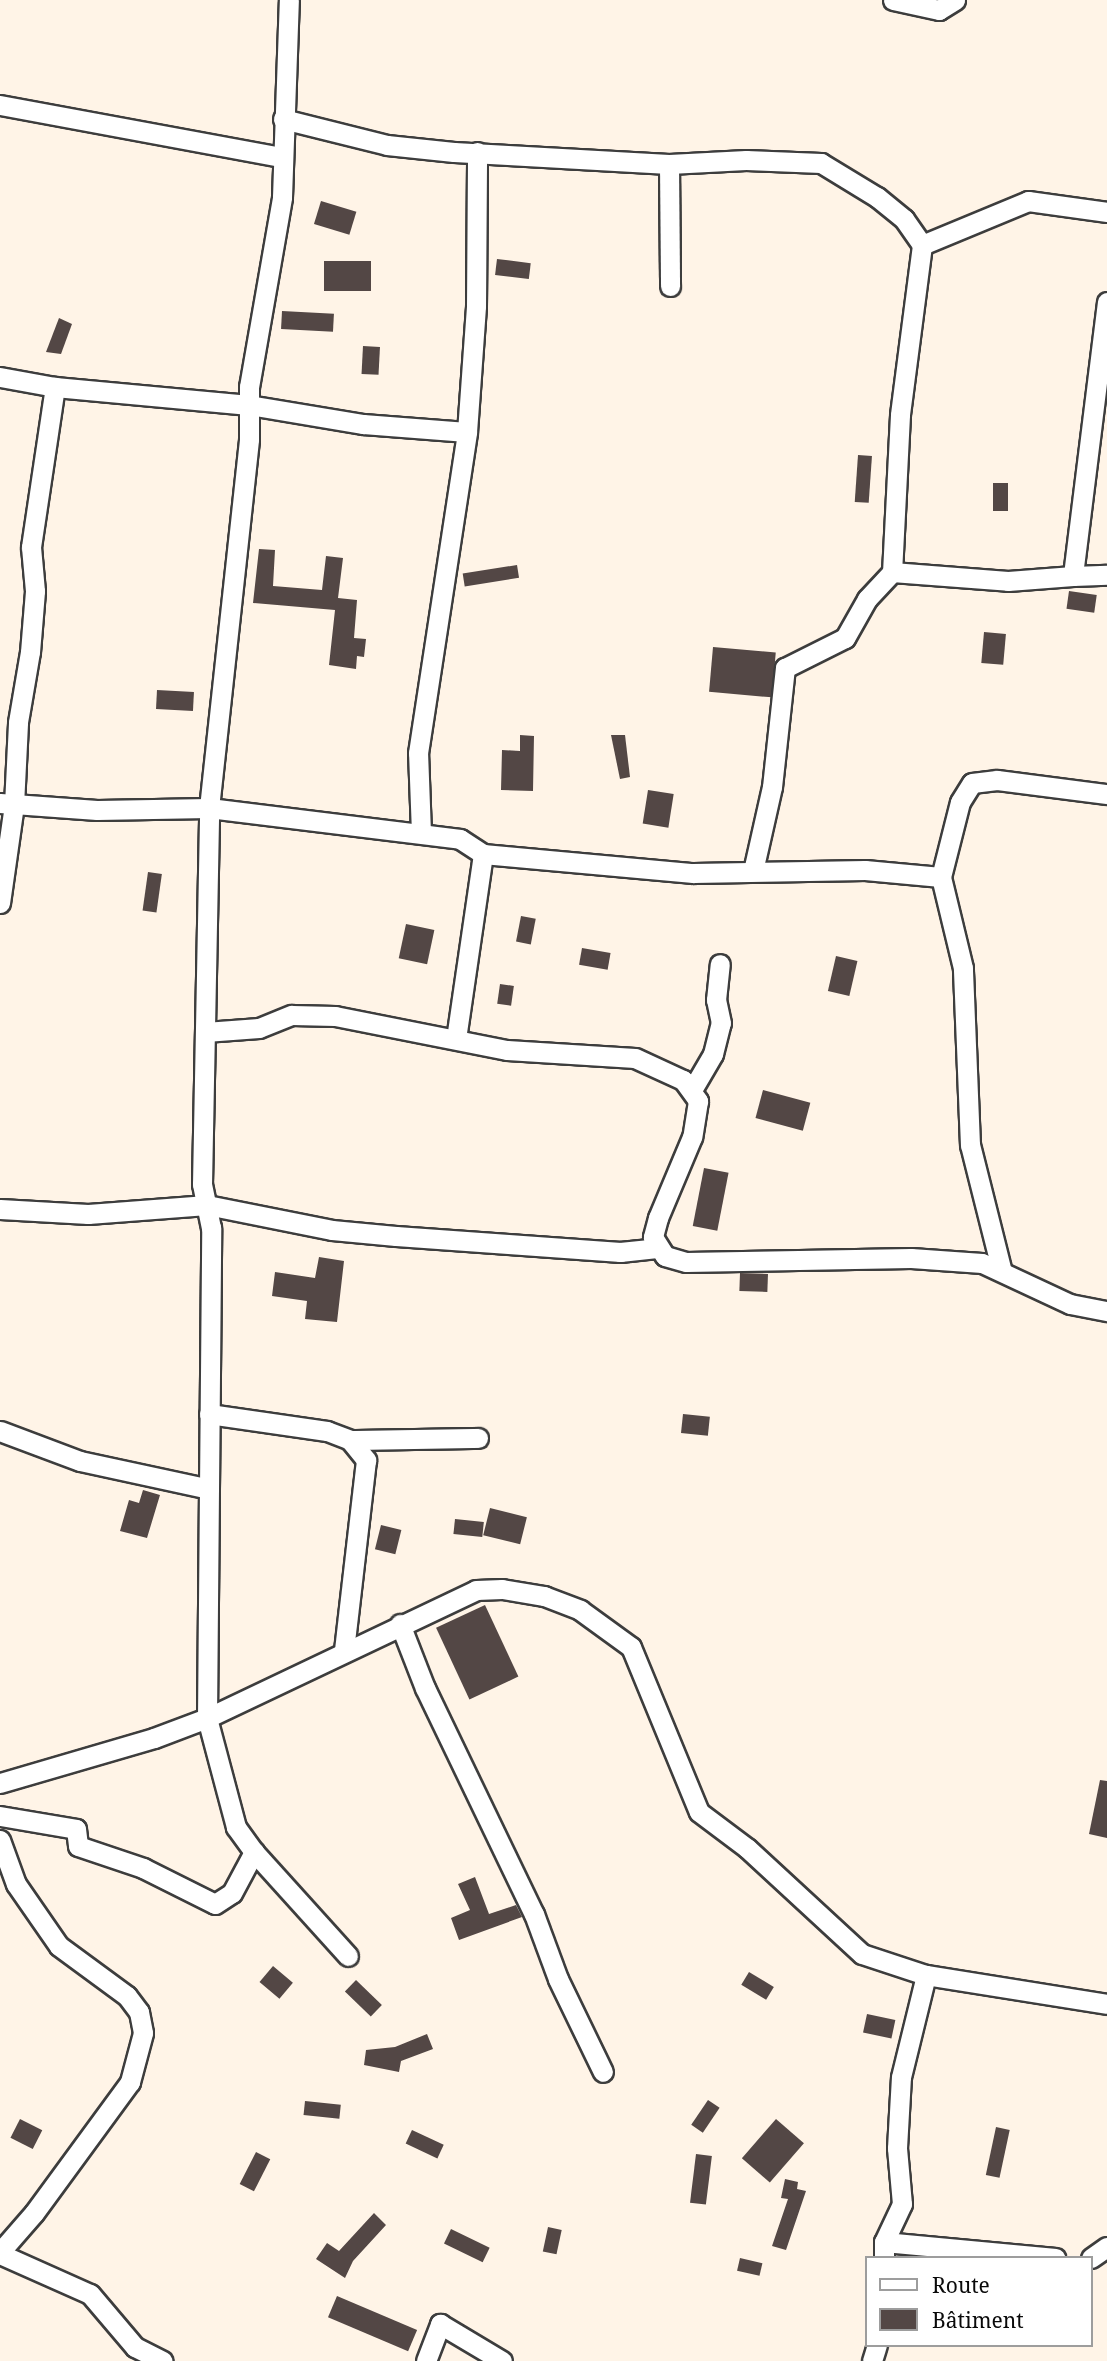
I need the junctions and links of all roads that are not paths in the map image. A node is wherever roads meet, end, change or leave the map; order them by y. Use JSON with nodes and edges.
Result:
{"nodes":[{"id":1,"x":289,"y":0,"type":"edge"},
{"id":2,"x":893,"y":0,"type":"edge"},
{"id":3,"x":955,"y":0,"type":"edge"},
{"id":4,"x":0,"y":105,"type":"edge"},
{"id":5,"x":283,"y":119,"type":"junction"},
{"id":6,"x":477,"y":152,"type":"junction"},
{"id":7,"x":280,"y":157,"type":"junction"},
{"id":8,"x":669,"y":164,"type":"junction"},
{"id":9,"x":1107,"y":212,"type":"edge"},
{"id":10,"x":922,"y":245,"type":"junction"},
{"id":11,"x":670,"y":286,"type":"dead end"},
{"id":12,"x":1107,"y":302,"type":"edge"},
{"id":13,"x":0,"y":377,"type":"edge"},
{"id":14,"x":55,"y":387,"type":"junction"},
{"id":15,"x":248,"y":405,"type":"junction"},
{"id":16,"x":467,"y":432,"type":"junction"},
{"id":17,"x":892,"y":572,"type":"junction"},
{"id":18,"x":1107,"y":575,"type":"edge"},
{"id":19,"x":1073,"y":576,"type":"junction"},
{"id":20,"x":1107,"y":794,"type":"edge"},
{"id":21,"x":7,"y":804,"type":"edge"},
{"id":22,"x":209,"y":808,"type":"junction"},
{"id":23,"x":421,"y":833,"type":"junction"},
{"id":24,"x":483,"y":854,"type":"junction"},
{"id":25,"x":753,"y":871,"type":"junction"},
{"id":26,"x":941,"y":877,"type":"junction"},
{"id":27,"x":0,"y":903,"type":"edge"},
{"id":28,"x":720,"y":964,"type":"dead end"},
{"id":29,"x":205,"y":1032,"type":"junction"},
{"id":30,"x":456,"y":1039,"type":"junction"},
{"id":31,"x":692,"y":1090,"type":"junction"},
{"id":32,"x":207,"y":1205,"type":"junction"},
{"id":33,"x":0,"y":1209,"type":"edge"},
{"id":34,"x":657,"y":1248,"type":"junction"},
{"id":35,"x":1000,"y":1268,"type":"junction"},
{"id":36,"x":1107,"y":1311,"type":"edge"},
{"id":37,"x":209,"y":1414,"type":"junction"},
{"id":38,"x":0,"y":1431,"type":"edge"},
{"id":39,"x":478,"y":1438,"type":"dead end"},
{"id":40,"x":350,"y":1440,"type":"junction"},
{"id":41,"x":209,"y":1489,"type":"junction"},
{"id":42,"x":400,"y":1624,"type":"junction"},
{"id":43,"x":344,"y":1650,"type":"junction"},
{"id":44,"x":207,"y":1718,"type":"junction"},
{"id":45,"x":0,"y":1783,"type":"edge"},
{"id":46,"x":0,"y":1816,"type":"edge"},
{"id":47,"x":0,"y":1840,"type":"edge"},
{"id":48,"x":254,"y":1852,"type":"junction"},
{"id":49,"x":348,"y":1956,"type":"dead end"},
{"id":50,"x":926,"y":1975,"type":"junction"},
{"id":51,"x":1107,"y":2004,"type":"edge"},
{"id":52,"x":603,"y":2072,"type":"dead end"},
{"id":53,"x":884,"y":2250,"type":"edge"},
{"id":54,"x":0,"y":2253,"type":"edge"},
{"id":55,"x":1012,"y":2256,"type":"edge"},
{"id":56,"x":163,"y":2361,"type":"edge"},
{"id":57,"x":426,"y":2361,"type":"edge"},
{"id":58,"x":502,"y":2361,"type":"edge"}],
"edges":[{"from":1,"to":5,"type":"street"},
{"from":2,"to":3,"type":"street"},
{"from":4,"to":7,"type":"street"},
{"from":5,"to":6,"type":"street"},
{"from":5,"to":7,"type":"street"},
{"from":6,"to":8,"type":"street"},
{"from":6,"to":16,"type":"street"},
{"from":7,"to":15,"type":"street"},
{"from":8,"to":10,"type":"street"},
{"from":8,"to":11,"type":"street"},
{"from":9,"to":10,"type":"street"},
{"from":10,"to":17,"type":"street"},
{"from":12,"to":19,"type":"street"},
{"from":13,"to":14,"type":"street"},
{"from":14,"to":15,"type":"street"},
{"from":14,"to":21,"type":"street"},
{"from":15,"to":16,"type":"street"},
{"from":15,"to":22,"type":"street"},
{"from":16,"to":23,"type":"street"},
{"from":17,"to":19,"type":"street"},
{"from":17,"to":25,"type":"street"},
{"from":18,"to":19,"type":"street"},
{"from":20,"to":26,"type":"street"},
{"from":21,"to":22,"type":"street"},
{"from":21,"to":27,"type":"street"},
{"from":22,"to":23,"type":"street"},
{"from":22,"to":29,"type":"street"},
{"from":23,"to":24,"type":"street"},
{"from":24,"to":25,"type":"street"},
{"from":24,"to":30,"type":"street"},
{"from":25,"to":26,"type":"street"},
{"from":26,"to":35,"type":"street"},
{"from":28,"to":31,"type":"street"},
{"from":29,"to":30,"type":"street"},
{"from":29,"to":32,"type":"street"},
{"from":30,"to":31,"type":"street"},
{"from":31,"to":34,"type":"street"},
{"from":32,"to":33,"type":"street"},
{"from":32,"to":34,"type":"street"},
{"from":32,"to":37,"type":"street"},
{"from":34,"to":35,"type":"street"},
{"from":35,"to":36,"type":"street"},
{"from":37,"to":40,"type":"street"},
{"from":37,"to":41,"type":"street"},
{"from":38,"to":41,"type":"street"},
{"from":39,"to":40,"type":"street"},
{"from":40,"to":43,"type":"street"},
{"from":41,"to":44,"type":"street"},
{"from":42,"to":43,"type":"street"},
{"from":42,"to":50,"type":"street"},
{"from":42,"to":52,"type":"street"},
{"from":43,"to":44,"type":"street"},
{"from":44,"to":45,"type":"street"},
{"from":44,"to":48,"type":"street"},
{"from":46,"to":48,"type":"street"},
{"from":47,"to":54,"type":"street"},
{"from":48,"to":49,"type":"street"},
{"from":50,"to":51,"type":"street"},
{"from":50,"to":53,"type":"street"},
{"from":53,"to":55,"type":"street"},
{"from":54,"to":56,"type":"street"},
{"from":57,"to":58,"type":"street"}]}
